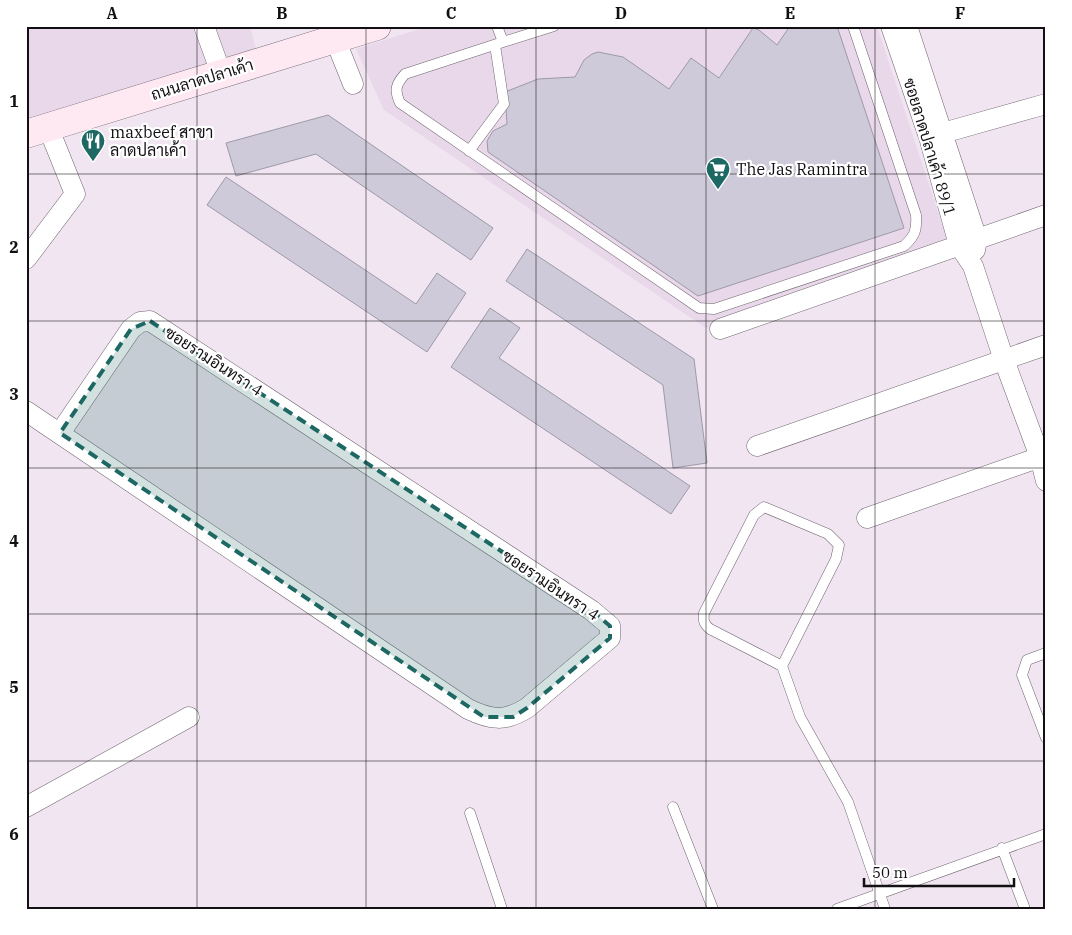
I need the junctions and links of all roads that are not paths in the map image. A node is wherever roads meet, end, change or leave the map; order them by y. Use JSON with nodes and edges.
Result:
{"nodes":[{"id":1,"x":204,"y":26,"type":"edge"},
{"id":2,"x":377,"y":26,"type":"edge"},
{"id":3,"x":497,"y":26,"type":"edge"},
{"id":4,"x":554,"y":26,"type":"edge"},
{"id":5,"x":853,"y":26,"type":"edge"},
{"id":6,"x":891,"y":26,"type":"edge"},
{"id":7,"x":907,"y":26,"type":"edge"},
{"id":8,"x":335,"y":40,"type":"junction"},
{"id":9,"x":499,"y":44,"type":"junction"},
{"id":10,"x":221,"y":73,"type":"junction"},
{"id":11,"x":353,"y":84,"type":"dead end"},
{"id":12,"x":1046,"y":104,"type":"edge"},
{"id":13,"x":37,"y":131,"type":"edge"},
{"id":14,"x":936,"y":135,"type":"junction"},
{"id":15,"x":469,"y":151,"type":"junction"},
{"id":16,"x":1046,"y":215,"type":"edge"},
{"id":17,"x":49,"y":229,"type":"junction"},
{"id":18,"x":26,"y":236,"type":"edge"},
{"id":19,"x":968,"y":242,"type":"junction"},
{"id":20,"x":26,"y":259,"type":"edge"},
{"id":21,"x":720,"y":329,"type":"dead end"},
{"id":22,"x":1046,"y":345,"type":"edge"},
{"id":23,"x":1004,"y":360,"type":"junction"},
{"id":24,"x":26,"y":411,"type":"edge"},
{"id":25,"x":60,"y":433,"type":"junction"},
{"id":26,"x":757,"y":446,"type":"dead end"},
{"id":27,"x":1043,"y":456,"type":"edge"},
{"id":28,"x":1046,"y":481,"type":"edge"},
{"id":29,"x":867,"y":518,"type":"dead end"},
{"id":30,"x":1046,"y":653,"type":"edge"},
{"id":31,"x":782,"y":666,"type":"junction"},
{"id":32,"x":189,"y":717,"type":"dead end"},
{"id":33,"x":1046,"y":738,"type":"edge"},
{"id":34,"x":26,"y":807,"type":"edge"},
{"id":35,"x":673,"y":807,"type":"dead end"},
{"id":36,"x":470,"y":813,"type":"dead end"},
{"id":37,"x":1046,"y":834,"type":"edge"},
{"id":38,"x":1002,"y":848,"type":"junction"},
{"id":39,"x":878,"y":894,"type":"junction"},
{"id":40,"x":502,"y":909,"type":"edge"},
{"id":41,"x":713,"y":909,"type":"edge"},
{"id":42,"x":837,"y":909,"type":"edge"},
{"id":43,"x":885,"y":909,"type":"edge"},
{"id":44,"x":1025,"y":909,"type":"edge"}],
"edges":[{"from":1,"to":10,"type":"street"},
{"from":2,"to":8,"type":"main road","name":"ถนนลาดปลาเค้า"},
{"from":3,"to":9,"type":"lane"},
{"from":4,"to":9,"type":"lane"},
{"from":5,"to":15,"type":"lane"},
{"from":6,"to":14,"type":"street","name":"ซอยลาดปลาเค้า 89/1"},
{"from":7,"to":14,"type":"street","name":"ซอยลาดปลาเค้า 89/1"},
{"from":8,"to":10,"type":"main road","name":"ถนนลาดปลาเค้า"},
{"from":8,"to":11,"type":"street"},
{"from":9,"to":15,"type":"lane"},
{"from":9,"to":15,"type":"lane"},
{"from":10,"to":13,"type":"main road","name":"ถนนลาดปลาเค้า"},
{"from":12,"to":14,"type":"street"},
{"from":13,"to":17,"type":"street"},
{"from":14,"to":19,"type":"street","name":"ซอยลาดปลาเค้า 89/1"},
{"from":16,"to":19,"type":"street"},
{"from":17,"to":18,"type":"street"},
{"from":17,"to":20,"type":"street"},
{"from":19,"to":21,"type":"street"},
{"from":19,"to":23,"type":"street","name":"ซอยลาดปลาเค้า 89/1"},
{"from":22,"to":23,"type":"street"},
{"from":23,"to":26,"type":"street"},
{"from":23,"to":27,"type":"street","name":"ซอยลาดปลาเค้า 89/1"},
{"from":24,"to":25,"type":"street","name":"ซอยรามอินทรา 4"},
{"from":25,"to":25,"type":"street","name":"ซอยรามอินทรา 4"},
{"from":27,"to":28,"type":"street","name":"ซอยลาดปลาเค้า 89/1"},
{"from":27,"to":29,"type":"street"},
{"from":30,"to":33,"type":"lane"},
{"from":31,"to":31,"type":"lane"},
{"from":31,"to":39,"type":"lane"},
{"from":32,"to":34,"type":"street"},
{"from":35,"to":41,"type":"lane"},
{"from":36,"to":40,"type":"lane"},
{"from":37,"to":38,"type":"lane"},
{"from":38,"to":39,"type":"lane"},
{"from":38,"to":44,"type":"lane"},
{"from":39,"to":42,"type":"lane"},
{"from":39,"to":43,"type":"lane"}]}
